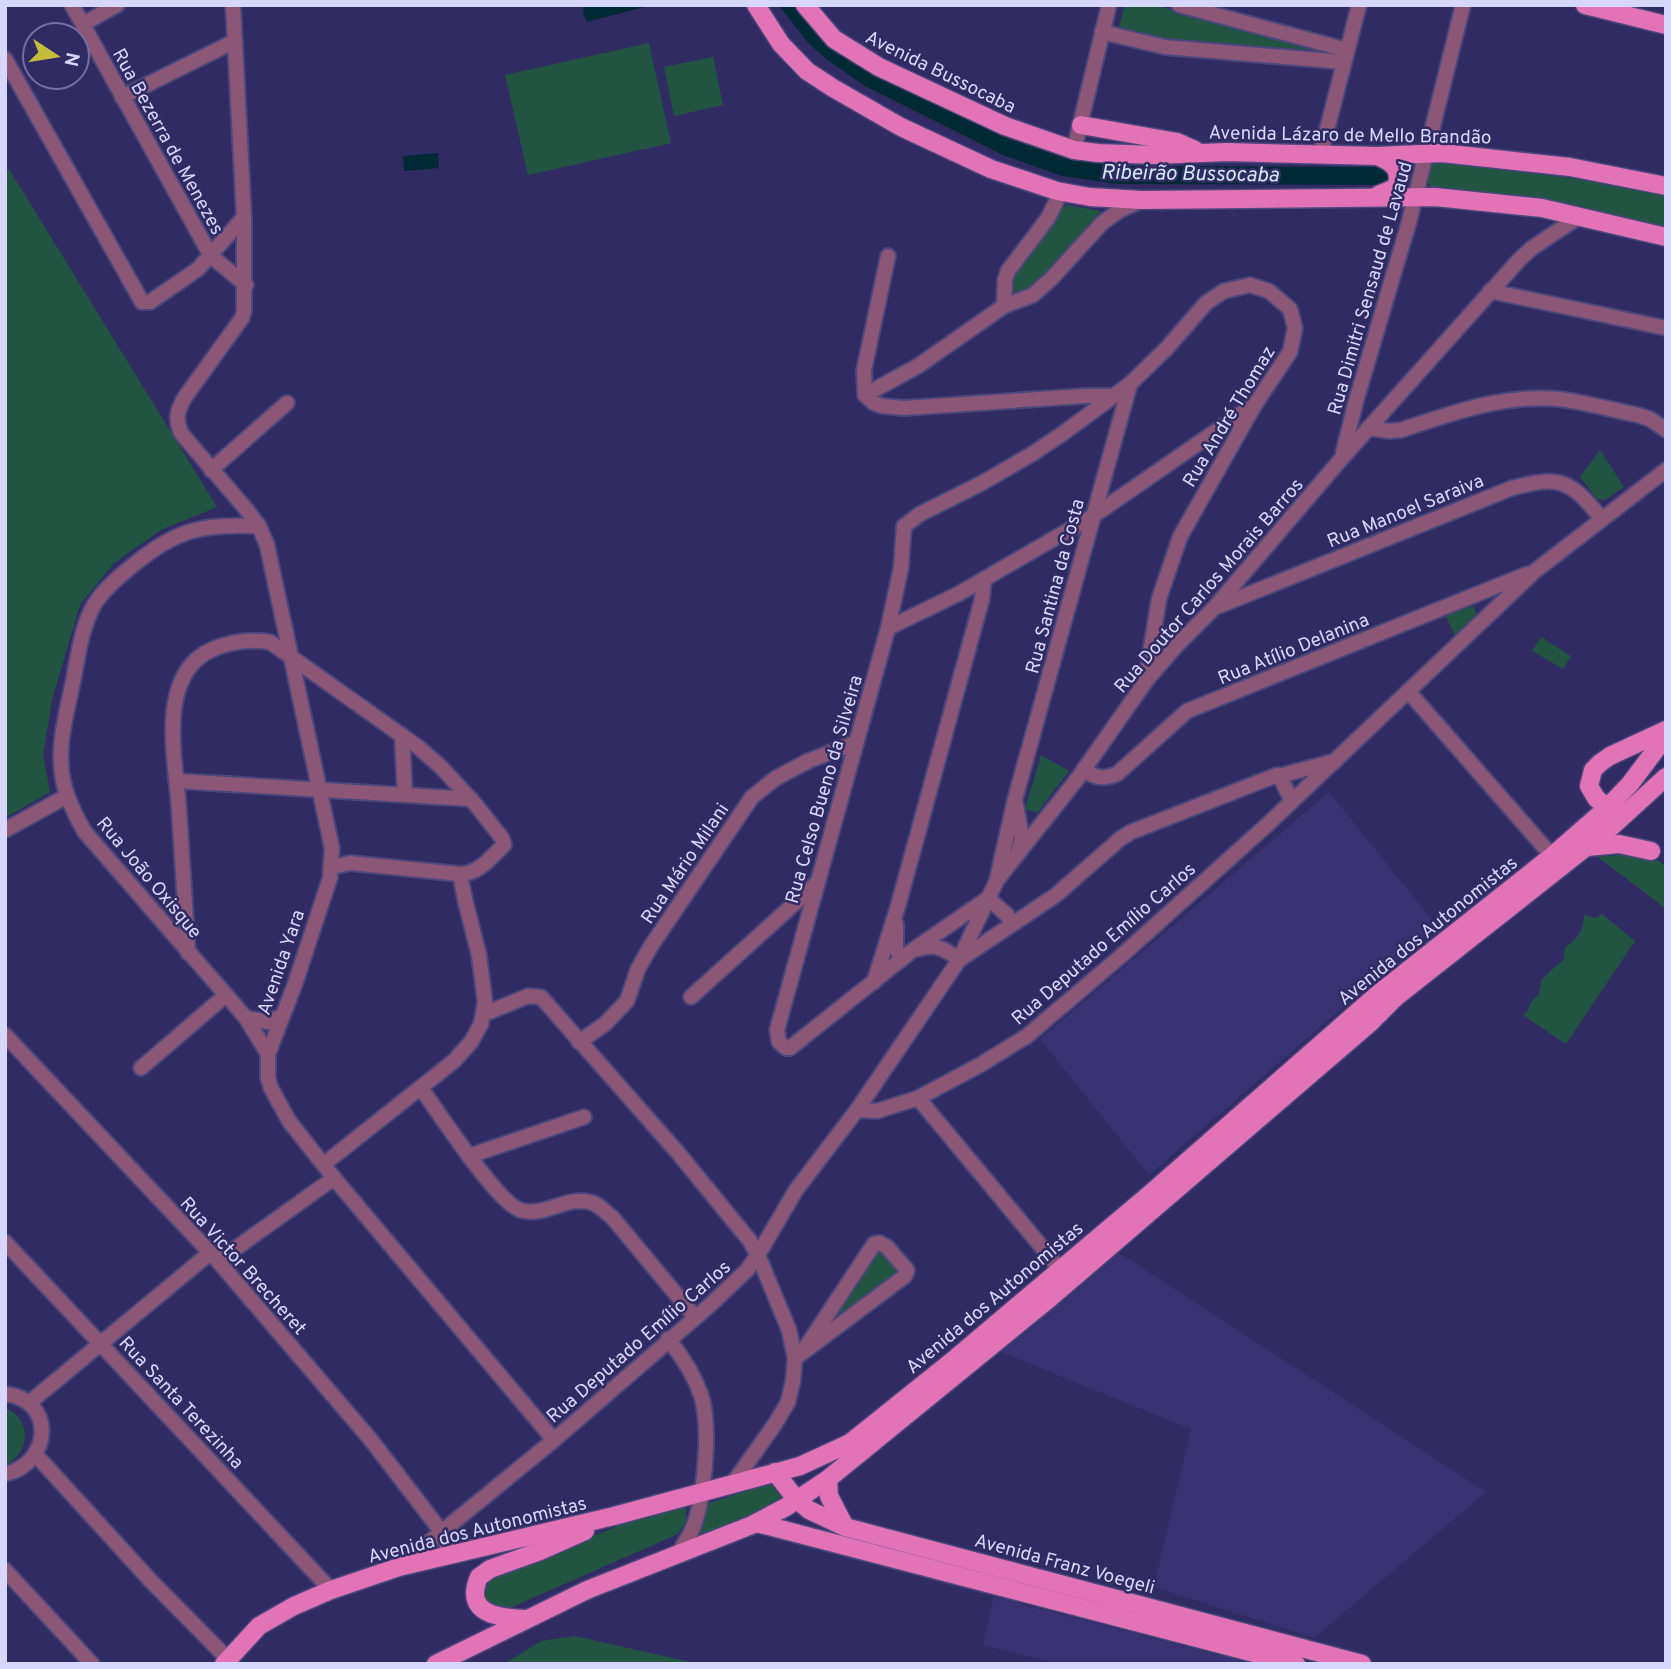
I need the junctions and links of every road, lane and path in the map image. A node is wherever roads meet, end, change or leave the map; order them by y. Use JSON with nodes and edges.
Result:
{"nodes":[{"id":1,"x":72,"y":5,"type":"edge"},
{"id":2,"x":117,"y":5,"type":"edge"},
{"id":3,"x":233,"y":5,"type":"edge"},
{"id":4,"x":756,"y":5,"type":"edge"},
{"id":5,"x":805,"y":5,"type":"edge"},
{"id":6,"x":1109,"y":5,"type":"edge"},
{"id":7,"x":1179,"y":5,"type":"edge"},
{"id":8,"x":1359,"y":5,"type":"edge"},
{"id":9,"x":1463,"y":5,"type":"edge"},
{"id":10,"x":1585,"y":5,"type":"edge"},
{"id":11,"x":81,"y":21,"type":"edge"},
{"id":12,"x":88,"y":21,"type":"edge"},
{"id":13,"x":1666,"y":25,"type":"edge"},
{"id":14,"x":1102,"y":32,"type":"junction"},
{"id":15,"x":91,"y":39,"type":"edge"},
{"id":16,"x":235,"y":41,"type":"junction"},
{"id":17,"x":1313,"y":41,"type":"junction"},
{"id":18,"x":1346,"y":56,"type":"junction"},
{"id":19,"x":1310,"y":58,"type":"junction"},
{"id":20,"x":5,"y":59,"type":"edge"},
{"id":21,"x":122,"y":97,"type":"junction"},
{"id":22,"x":1081,"y":125,"type":"junction"},
{"id":23,"x":1074,"y":150,"type":"junction"},
{"id":24,"x":1198,"y":152,"type":"junction"},
{"id":25,"x":1321,"y":153,"type":"junction"},
{"id":26,"x":1426,"y":153,"type":"junction"},
{"id":27,"x":1377,"y":156,"type":"junction"},
{"id":28,"x":1666,"y":186,"type":"edge"},
{"id":29,"x":1061,"y":192,"type":"junction"},
{"id":30,"x":1415,"y":196,"type":"junction"},
{"id":31,"x":1375,"y":197,"type":"junction"},
{"id":32,"x":1142,"y":200,"type":"junction"},
{"id":33,"x":1580,"y":216,"type":"junction"},
{"id":34,"x":244,"y":217,"type":"junction"},
{"id":35,"x":1666,"y":237,"type":"edge"},
{"id":36,"x":211,"y":256,"type":"junction"},
{"id":37,"x":888,"y":256,"type":"dead end"},
{"id":38,"x":246,"y":285,"type":"junction"},
{"id":39,"x":1490,"y":291,"type":"junction"},
{"id":40,"x":1004,"y":306,"type":"junction"},
{"id":41,"x":1666,"y":328,"type":"edge"},
{"id":42,"x":1130,"y":384,"type":"junction"},
{"id":43,"x":865,"y":394,"type":"junction"},
{"id":44,"x":1111,"y":396,"type":"junction"},
{"id":45,"x":1356,"y":401,"type":"junction"},
{"id":46,"x":287,"y":403,"type":"dead end"},
{"id":47,"x":1254,"y":406,"type":"junction"},
{"id":48,"x":1368,"y":428,"type":"junction"},
{"id":49,"x":1666,"y":430,"type":"edge"},
{"id":50,"x":1342,"y":458,"type":"junction"},
{"id":51,"x":211,"y":470,"type":"junction"},
{"id":52,"x":1666,"y":470,"type":"edge"},
{"id":53,"x":1093,"y":516,"type":"junction"},
{"id":54,"x":1602,"y":519,"type":"junction"},
{"id":55,"x":259,"y":526,"type":"junction"},
{"id":56,"x":902,"y":532,"type":"joint"},
{"id":57,"x":1535,"y":571,"type":"junction"},
{"id":58,"x":984,"y":580,"type":"junction"},
{"id":59,"x":1485,"y":591,"type":"junction"},
{"id":60,"x":1159,"y":599,"type":"junction"},
{"id":61,"x":1498,"y":607,"type":"junction"},
{"id":62,"x":1214,"y":608,"type":"junction"},
{"id":63,"x":888,"y":628,"type":"junction"},
{"id":64,"x":1177,"y":645,"type":"junction"},
{"id":65,"x":290,"y":653,"type":"junction"},
{"id":66,"x":1146,"y":681,"type":"junction"},
{"id":67,"x":1408,"y":691,"type":"junction"},
{"id":68,"x":1666,"y":730,"type":"edge"},
{"id":69,"x":402,"y":735,"type":"junction"},
{"id":70,"x":1666,"y":736,"type":"edge"},
{"id":71,"x":855,"y":743,"type":"junction"},
{"id":72,"x":1335,"y":761,"type":"junction"},
{"id":73,"x":1084,"y":769,"type":"junction"},
{"id":74,"x":1279,"y":776,"type":"junction"},
{"id":75,"x":1666,"y":777,"type":"edge"},
{"id":76,"x":177,"y":781,"type":"junction"},
{"id":77,"x":319,"y":789,"type":"junction"},
{"id":78,"x":405,"y":795,"type":"junction"},
{"id":79,"x":67,"y":796,"type":"junction"},
{"id":80,"x":471,"y":799,"type":"junction"},
{"id":81,"x":1015,"y":799,"type":"junction"},
{"id":82,"x":1292,"y":801,"type":"junction"},
{"id":83,"x":1613,"y":814,"type":"junction"},
{"id":84,"x":1018,"y":818,"type":"junction"},
{"id":85,"x":1045,"y":821,"type":"junction"},
{"id":86,"x":5,"y":830,"type":"edge"},
{"id":87,"x":1587,"y":847,"type":"junction"},
{"id":88,"x":332,"y":848,"type":"junction"},
{"id":89,"x":1651,"y":851,"type":"dead end"},
{"id":90,"x":1552,"y":856,"type":"junction"},
{"id":91,"x":1016,"y":857,"type":"junction"},
{"id":92,"x":351,"y":863,"type":"junction"},
{"id":93,"x":332,"y":867,"type":"junction"},
{"id":94,"x":460,"y":874,"type":"junction"},
{"id":95,"x":997,"y":880,"type":"junction"},
{"id":96,"x":817,"y":883,"type":"junction"},
{"id":97,"x":988,"y":898,"type":"junction"},
{"id":98,"x":898,"y":906,"type":"junction"},
{"id":99,"x":1012,"y":924,"type":"junction"},
{"id":100,"x":945,"y":926,"type":"junction"},
{"id":101,"x":940,"y":947,"type":"junction"},
{"id":102,"x":188,"y":953,"type":"junction"},
{"id":103,"x":908,"y":955,"type":"junction"},
{"id":104,"x":959,"y":960,"type":"junction"},
{"id":105,"x":874,"y":982,"type":"junction"},
{"id":106,"x":226,"y":995,"type":"junction"},
{"id":107,"x":691,"y":997,"type":"dead end"},
{"id":108,"x":484,"y":1014,"type":"junction"},
{"id":109,"x":282,"y":1016,"type":"junction"},
{"id":110,"x":246,"y":1018,"type":"junction"},
{"id":111,"x":5,"y":1035,"type":"edge"},
{"id":112,"x":579,"y":1042,"type":"junction"},
{"id":113,"x":268,"y":1054,"type":"junction"},
{"id":114,"x":141,"y":1068,"type":"dead end"},
{"id":115,"x":421,"y":1088,"type":"junction"},
{"id":116,"x":918,"y":1098,"type":"junction"},
{"id":117,"x":857,"y":1110,"type":"junction"},
{"id":118,"x":584,"y":1117,"type":"dead end"},
{"id":119,"x":469,"y":1156,"type":"junction"},
{"id":120,"x":324,"y":1164,"type":"junction"},
{"id":121,"x":334,"y":1178,"type":"junction"},
{"id":122,"x":5,"y":1242,"type":"edge"},
{"id":123,"x":758,"y":1255,"type":"junction"},
{"id":124,"x":214,"y":1257,"type":"junction"},
{"id":125,"x":1060,"y":1269,"type":"junction"},
{"id":126,"x":695,"y":1317,"type":"junction"},
{"id":127,"x":668,"y":1339,"type":"junction"},
{"id":128,"x":100,"y":1343,"type":"junction"},
{"id":129,"x":799,"y":1355,"type":"junction"},
{"id":130,"x":5,"y":1394,"type":"edge"},
{"id":131,"x":29,"y":1403,"type":"junction"},
{"id":132,"x":554,"y":1440,"type":"junction"},
{"id":133,"x":36,"y":1455,"type":"junction"},
{"id":134,"x":775,"y":1472,"type":"junction"},
{"id":135,"x":5,"y":1474,"type":"edge"},
{"id":136,"x":828,"y":1479,"type":"junction"},
{"id":137,"x":733,"y":1483,"type":"junction"},
{"id":138,"x":701,"y":1492,"type":"junction"},
{"id":139,"x":796,"y":1499,"type":"junction"},
{"id":140,"x":614,"y":1516,"type":"junction"},
{"id":141,"x":757,"y":1522,"type":"junction"},
{"id":142,"x":845,"y":1527,"type":"junction"},
{"id":143,"x":442,"y":1531,"type":"junction"},
{"id":144,"x":909,"y":1544,"type":"junction"},
{"id":145,"x":459,"y":1552,"type":"junction"},
{"id":146,"x":679,"y":1553,"type":"junction"},
{"id":147,"x":904,"y":1562,"type":"junction"},
{"id":148,"x":399,"y":1567,"type":"junction"},
{"id":149,"x":8,"y":1579,"type":"edge"},
{"id":150,"x":331,"y":1590,"type":"junction"},
{"id":151,"x":525,"y":1619,"type":"junction"},
{"id":152,"x":226,"y":1661,"type":"edge"},
{"id":153,"x":92,"y":1664,"type":"edge"},
{"id":154,"x":436,"y":1664,"type":"edge"},
{"id":155,"x":1296,"y":1664,"type":"edge"},
{"id":156,"x":1362,"y":1664,"type":"edge"}],
"edges":[{"from":1,"to":11,"type":"street","name":"Rua Bezerra de Menezes"},
{"from":2,"to":12,"type":"street"},
{"from":3,"to":16,"type":"street"},
{"from":4,"to":29,"type":"main road"},
{"from":5,"to":23,"type":"main road","name":"Avenida Bussocaba"},
{"from":6,"to":14,"type":"street"},
{"from":7,"to":17,"type":"street"},
{"from":8,"to":18,"type":"street"},
{"from":9,"to":26,"type":"street","name":"Rua Dimitri Sensaud de Lavaud"},
{"from":10,"to":13,"type":"main road"},
{"from":14,"to":19,"type":"street"},
{"from":14,"to":22,"type":"street"},
{"from":15,"to":21,"type":"street","name":"Rua Bezerra de Menezes"},
{"from":16,"to":21,"type":"street"},
{"from":16,"to":34,"type":"street"},
{"from":17,"to":18,"type":"street"},
{"from":17,"to":19,"type":"street"},
{"from":18,"to":19,"type":"street"},
{"from":18,"to":25,"type":"street"},
{"from":20,"to":36,"type":"street"},
{"from":21,"to":36,"type":"street","name":"Rua Bezerra de Menezes"},
{"from":22,"to":23,"type":"street"},
{"from":22,"to":24,"type":"main road"},
{"from":23,"to":24,"type":"main road","name":"Avenida Lázaro de Mello Brandão"},
{"from":24,"to":25,"type":"main road","name":"Avenida Lázaro de Mello Brandão"},
{"from":25,"to":27,"type":"main road","name":"Avenida Lázaro de Mello Brandão"},
{"from":26,"to":27,"type":"main road","name":"Avenida Lázaro de Mello Brandão"},
{"from":26,"to":28,"type":"main road","name":"Avenida Lázaro de Mello Brandão"},
{"from":26,"to":30,"type":"street","name":"Rua Dimitri Sensaud de Lavaud"},
{"from":27,"to":31,"type":"main road"},
{"from":29,"to":32,"type":"main road"},
{"from":29,"to":40,"type":"street"},
{"from":30,"to":31,"type":"main road"},
{"from":30,"to":33,"type":"main road"},
{"from":30,"to":45,"type":"street","name":"Rua Dimitri Sensaud de Lavaud"},
{"from":31,"to":32,"type":"main road"},
{"from":32,"to":40,"type":"street"},
{"from":33,"to":35,"type":"main road"},
{"from":33,"to":39,"type":"street","name":"Rua Doutor Carlos Morais Barros"},
{"from":34,"to":36,"type":"street"},
{"from":34,"to":38,"type":"street"},
{"from":36,"to":38,"type":"street","name":"Rua Bezerra de Menezes"},
{"from":37,"to":43,"type":"street"},
{"from":38,"to":51,"type":"street","name":"Avenida Yara"},
{"from":39,"to":41,"type":"street"},
{"from":39,"to":48,"type":"street","name":"Rua Doutor Carlos Morais Barros"},
{"from":40,"to":43,"type":"street"},
{"from":42,"to":44,"type":"street","name":"Rua André Thomaz"},
{"from":42,"to":47,"type":"street","name":"Rua André Thomaz"},
{"from":42,"to":53,"type":"street","name":"Rua Santina da Costa"},
{"from":43,"to":44,"type":"street"},
{"from":44,"to":56,"type":"street","name":"Rua André Thomaz"},
{"from":45,"to":48,"type":"street"},
{"from":45,"to":50,"type":"street","name":"Rua Dimitri Sensaud de Lavaud"},
{"from":46,"to":51,"type":"street"},
{"from":47,"to":53,"type":"street"},
{"from":47,"to":60,"type":"street","name":"Rua André Thomaz"},
{"from":48,"to":49,"type":"street"},
{"from":48,"to":50,"type":"street","name":"Rua Doutor Carlos Morais Barros"},
{"from":50,"to":62,"type":"street","name":"Rua Doutor Carlos Morais Barros"},
{"from":51,"to":55,"type":"street","name":"Avenida Yara"},
{"from":52,"to":54,"type":"street","name":"Rua Deputado Emílio Carlos"},
{"from":53,"to":58,"type":"street"},
{"from":53,"to":81,"type":"street","name":"Rua Santina da Costa"},
{"from":54,"to":57,"type":"street","name":"Rua Deputado Emílio Carlos"},
{"from":54,"to":62,"type":"street","name":"Rua Manoel Saraiva"},
{"from":55,"to":65,"type":"street","name":"Avenida Yara"},
{"from":55,"to":79,"type":"street","name":"Rua João Oxisque"},
{"from":56,"to":63,"type":"street","name":"Rua Celso Bueno da Silveira"},
{"from":57,"to":59,"type":"street","name":"Rua Atílio Delanina"},
{"from":57,"to":61,"type":"street","name":"Rua Deputado Emílio Carlos"},
{"from":58,"to":63,"type":"street"},
{"from":58,"to":98,"type":"street"},
{"from":59,"to":61,"type":"street"},
{"from":59,"to":73,"type":"street","name":"Rua Atílio Delanina"},
{"from":60,"to":64,"type":"street","name":"Rua André Thomaz"},
{"from":60,"to":66,"type":"street","name":"Rua André Thomaz"},
{"from":61,"to":67,"type":"street","name":"Rua Deputado Emílio Carlos"},
{"from":62,"to":64,"type":"street","name":"Rua Doutor Carlos Morais Barros"},
{"from":63,"to":71,"type":"street","name":"Rua Celso Bueno da Silveira"},
{"from":64,"to":66,"type":"street","name":"Rua Doutor Carlos Morais Barros"},
{"from":65,"to":69,"type":"street"},
{"from":65,"to":76,"type":"street"},
{"from":65,"to":77,"type":"street","name":"Avenida Yara"},
{"from":66,"to":73,"type":"street","name":"Rua Doutor Carlos Morais Barros"},
{"from":67,"to":72,"type":"street","name":"Rua Deputado Emílio Carlos"},
{"from":67,"to":90,"type":"street"},
{"from":68,"to":83,"type":"main road"},
{"from":69,"to":78,"type":"street"},
{"from":69,"to":80,"type":"street"},
{"from":70,"to":83,"type":"main road","name":"Avenida dos Autonomistas"},
{"from":71,"to":96,"type":"street","name":"Rua Celso Bueno da Silveira"},
{"from":71,"to":112,"type":"street","name":"Rua Mário Milani"},
{"from":72,"to":74,"type":"street"},
{"from":72,"to":82,"type":"street","name":"Rua Deputado Emílio Carlos"},
{"from":73,"to":85,"type":"street","name":"Rua Doutor Carlos Morais Barros"},
{"from":74,"to":82,"type":"street"},
{"from":74,"to":99,"type":"street"},
{"from":75,"to":83,"type":"main road","name":"Avenida dos Autonomistas"},
{"from":76,"to":77,"type":"street"},
{"from":76,"to":102,"type":"street"},
{"from":77,"to":78,"type":"street"},
{"from":77,"to":88,"type":"street","name":"Avenida Yara"},
{"from":78,"to":80,"type":"street"},
{"from":79,"to":86,"type":"street"},
{"from":79,"to":102,"type":"street","name":"Rua João Oxisque"},
{"from":80,"to":94,"type":"street"},
{"from":81,"to":84,"type":"street","name":"Rua Santina da Costa"},
{"from":81,"to":95,"type":"street","name":"Rua Santina da Costa"},
{"from":82,"to":116,"type":"street","name":"Rua Deputado Emílio Carlos"},
{"from":83,"to":87,"type":"main road","name":"Avenida dos Autonomistas"},
{"from":83,"to":90,"type":"main road","name":"Avenida dos Autonomistas"},
{"from":84,"to":85,"type":"street"},
{"from":84,"to":91,"type":"street","name":"Rua Santina da Costa"},
{"from":85,"to":91,"type":"street","name":"Rua Doutor Carlos Morais Barros"},
{"from":87,"to":89,"type":"main road"},
{"from":87,"to":136,"type":"main road","name":"Avenida dos Autonomistas"},
{"from":88,"to":92,"type":"street"},
{"from":88,"to":93,"type":"street","name":"Avenida Yara"},
{"from":90,"to":125,"type":"main road","name":"Avenida dos Autonomistas"},
{"from":91,"to":95,"type":"street","name":"Rua Doutor Carlos Morais Barros"},
{"from":92,"to":93,"type":"street"},
{"from":92,"to":94,"type":"street"},
{"from":93,"to":109,"type":"street","name":"Avenida Yara"},
{"from":94,"to":108,"type":"street"},
{"from":95,"to":97,"type":"street","name":"Rua Doutor Carlos Morais Barros"},
{"from":96,"to":105,"type":"street","name":"Rua Celso Bueno da Silveira"},
{"from":96,"to":107,"type":"street"},
{"from":97,"to":99,"type":"street"},
{"from":97,"to":100,"type":"street"},
{"from":97,"to":104,"type":"street","name":"Rua Doutor Carlos Morais Barros"},
{"from":98,"to":103,"type":"street"},
{"from":98,"to":105,"type":"street"},
{"from":99,"to":104,"type":"street"},
{"from":100,"to":101,"type":"street"},
{"from":100,"to":103,"type":"street"},
{"from":101,"to":103,"type":"street"},
{"from":101,"to":104,"type":"street"},
{"from":102,"to":106,"type":"street","name":"Rua João Oxisque"},
{"from":103,"to":105,"type":"street"},
{"from":104,"to":117,"type":"street"},
{"from":106,"to":110,"type":"street","name":"Rua João Oxisque"},
{"from":106,"to":114,"type":"street"},
{"from":108,"to":112,"type":"street"},
{"from":108,"to":115,"type":"street"},
{"from":109,"to":110,"type":"street"},
{"from":109,"to":113,"type":"street","name":"Avenida Yara"},
{"from":110,"to":113,"type":"street","name":"Rua João Oxisque"},
{"from":111,"to":124,"type":"street","name":"Rua Victor Brecheret"},
{"from":112,"to":123,"type":"street"},
{"from":113,"to":120,"type":"street","name":"Avenida Yara"},
{"from":115,"to":119,"type":"street"},
{"from":115,"to":120,"type":"street"},
{"from":116,"to":117,"type":"street","name":"Rua Deputado Emílio Carlos"},
{"from":116,"to":125,"type":"street"},
{"from":117,"to":123,"type":"street","name":"Rua Deputado Emílio Carlos"},
{"from":118,"to":119,"type":"street"},
{"from":119,"to":126,"type":"street"},
{"from":120,"to":121,"type":"street","name":"Avenida Yara"},
{"from":121,"to":124,"type":"street"},
{"from":121,"to":132,"type":"street","name":"Avenida Yara"},
{"from":122,"to":128,"type":"street","name":"Rua Santa Terezinha"},
{"from":123,"to":126,"type":"street","name":"Rua Deputado Emílio Carlos"},
{"from":123,"to":129,"type":"street"},
{"from":124,"to":128,"type":"street"},
{"from":124,"to":143,"type":"street","name":"Rua Victor Brecheret"},
{"from":125,"to":134,"type":"main road","name":"Avenida dos Autonomistas"},
{"from":126,"to":127,"type":"street","name":"Rua Deputado Emílio Carlos"},
{"from":127,"to":132,"type":"street","name":"Rua Deputado Emílio Carlos"},
{"from":127,"to":138,"type":"street"},
{"from":128,"to":131,"type":"street"},
{"from":128,"to":150,"type":"street","name":"Rua Santa Terezinha"},
{"from":129,"to":129,"type":"street"},
{"from":129,"to":137,"type":"street"},
{"from":130,"to":131,"type":"street"},
{"from":131,"to":133,"type":"street"},
{"from":132,"to":143,"type":"street","name":"Rua Deputado Emílio Carlos"},
{"from":133,"to":135,"type":"street"},
{"from":133,"to":152,"type":"street"},
{"from":134,"to":137,"type":"main road","name":"Avenida dos Autonomistas"},
{"from":134,"to":139,"type":"main road","name":"Avenida Franz Voegeli"},
{"from":136,"to":139,"type":"main road","name":"Avenida dos Autonomistas"},
{"from":136,"to":142,"type":"main road"},
{"from":137,"to":138,"type":"main road","name":"Avenida dos Autonomistas"},
{"from":138,"to":140,"type":"main road","name":"Avenida dos Autonomistas"},
{"from":138,"to":146,"type":"street"},
{"from":139,"to":141,"type":"main road","name":"Avenida dos Autonomistas"},
{"from":139,"to":142,"type":"main road","name":"Avenida Franz Voegeli"},
{"from":140,"to":145,"type":"main road","name":"Avenida dos Autonomistas"},
{"from":140,"to":151,"type":"main road"},
{"from":141,"to":146,"type":"main road","name":"Avenida dos Autonomistas"},
{"from":141,"to":147,"type":"main road","name":"Avenida Franz Voegeli"},
{"from":142,"to":144,"type":"main road","name":"Avenida Franz Voegeli"},
{"from":143,"to":145,"type":"street"},
{"from":143,"to":148,"type":"street","name":"Rua Deputado Emílio Carlos"},
{"from":144,"to":147,"type":"main road"},
{"from":144,"to":156,"type":"main road","name":"Avenida Franz Voegeli"},
{"from":145,"to":148,"type":"main road","name":"Avenida dos Autonomistas"},
{"from":146,"to":151,"type":"main road","name":"Avenida dos Autonomistas"},
{"from":147,"to":155,"type":"main road","name":"Avenida Franz Voegeli"},
{"from":148,"to":150,"type":"main road","name":"Avenida dos Autonomistas"},
{"from":149,"to":153,"type":"street"},
{"from":150,"to":152,"type":"main road","name":"Avenida dos Autonomistas"},
{"from":151,"to":154,"type":"main road","name":"Avenida dos Autonomistas"}]}
